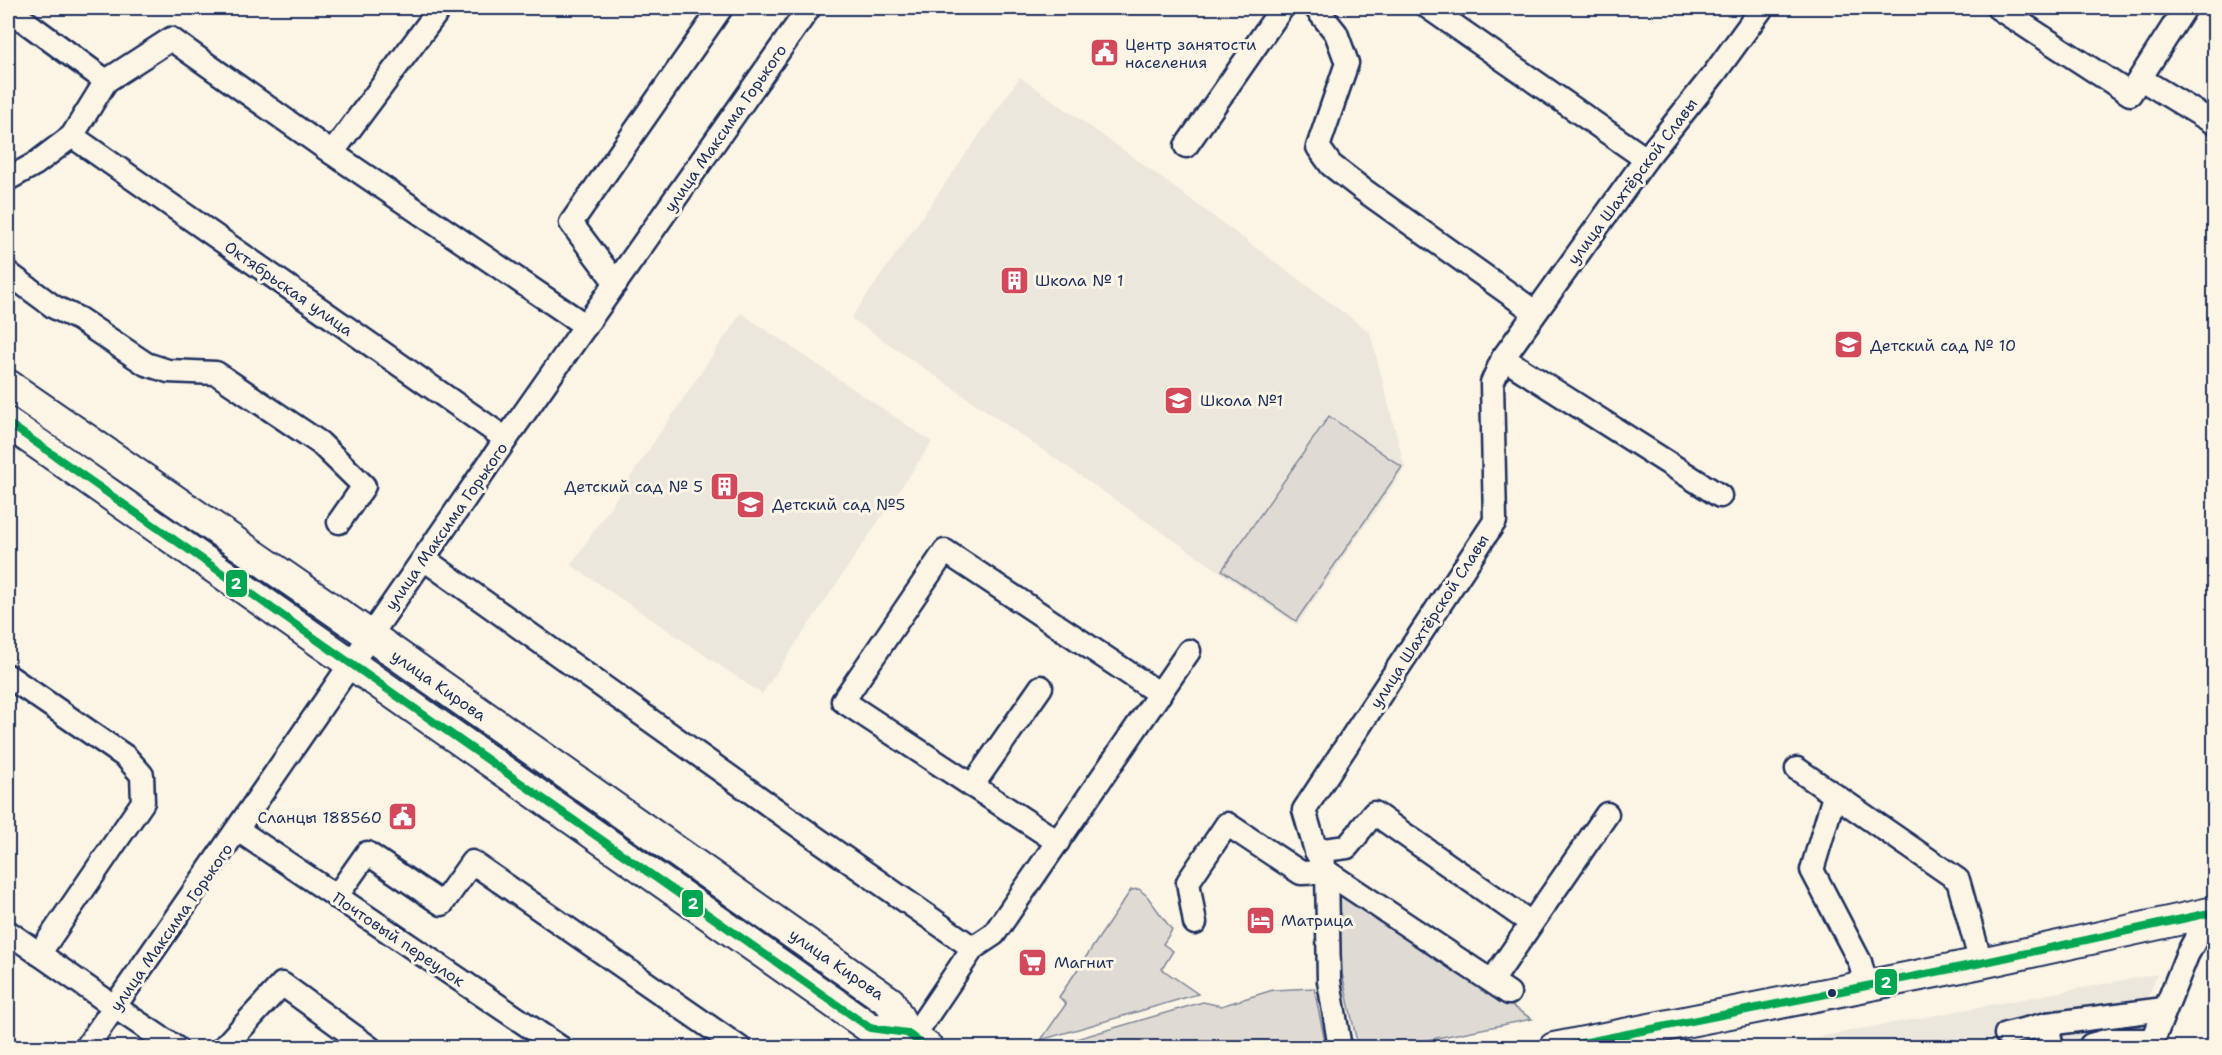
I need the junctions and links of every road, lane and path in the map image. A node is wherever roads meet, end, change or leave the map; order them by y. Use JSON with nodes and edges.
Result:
{"nodes":[{"id":1,"x":721,"y":8,"type":"edge"},
{"id":2,"x":809,"y":8,"type":"edge"},
{"id":3,"x":1282,"y":8,"type":"edge"},
{"id":4,"x":1316,"y":8,"type":"edge"},
{"id":5,"x":1429,"y":8,"type":"edge"},
{"id":6,"x":1762,"y":8,"type":"edge"},
{"id":7,"x":1998,"y":8,"type":"edge"},
{"id":8,"x":2185,"y":8,"type":"edge"},
{"id":9,"x":8,"y":9,"type":"edge"},
{"id":10,"x":438,"y":11,"type":"dead end"},
{"id":11,"x":106,"y":81,"type":"junction"},
{"id":12,"x":2136,"y":86,"type":"junction"},
{"id":13,"x":2214,"y":123,"type":"edge"},
{"id":14,"x":72,"y":136,"type":"junction"},
{"id":15,"x":1186,"y":146,"type":"dead end"},
{"id":16,"x":332,"y":153,"type":"junction"},
{"id":17,"x":1646,"y":159,"type":"junction"},
{"id":18,"x":8,"y":179,"type":"edge"},
{"id":19,"x":8,"y":273,"type":"edge"},
{"id":20,"x":616,"y":283,"type":"junction"},
{"id":21,"x":1535,"y":312,"type":"junction"},
{"id":22,"x":586,"y":326,"type":"junction"},
{"id":23,"x":1503,"y":358,"type":"junction"},
{"id":24,"x":8,"y":385,"type":"edge"},
{"id":25,"x":8,"y":423,"type":"edge"},
{"id":26,"x":506,"y":439,"type":"junction"},
{"id":27,"x":1720,"y":496,"type":"dead end"},
{"id":28,"x":339,"y":522,"type":"dead end"},
{"id":29,"x":424,"y":559,"type":"junction"},
{"id":30,"x":370,"y":637,"type":"junction"},
{"id":31,"x":1189,"y":651,"type":"dead end"},
{"id":32,"x":351,"y":665,"type":"junction"},
{"id":33,"x":8,"y":676,"type":"edge"},
{"id":34,"x":1041,"y":687,"type":"dead end"},
{"id":35,"x":1160,"y":694,"type":"junction"},
{"id":36,"x":1797,"y":769,"type":"dead end"},
{"id":37,"x":972,"y":786,"type":"junction"},
{"id":38,"x":1834,"y":796,"type":"junction"},
{"id":39,"x":1607,"y":814,"type":"dead end"},
{"id":40,"x":238,"y":830,"type":"junction"},
{"id":41,"x":1058,"y":842,"type":"junction"},
{"id":42,"x":1316,"y":851,"type":"junction"},
{"id":43,"x":1327,"y":872,"type":"junction"},
{"id":44,"x":336,"y":897,"type":"junction"},
{"id":45,"x":2212,"y":913,"type":"edge"},
{"id":46,"x":1195,"y":923,"type":"dead end"},
{"id":47,"x":1531,"y":923,"type":"junction"},
{"id":48,"x":8,"y":932,"type":"edge"},
{"id":49,"x":974,"y":948,"type":"junction"},
{"id":50,"x":39,"y":954,"type":"junction"},
{"id":51,"x":1981,"y":963,"type":"junction"},
{"id":52,"x":1866,"y":985,"type":"junction"},
{"id":53,"x":115,"y":1007,"type":"junction"},
{"id":54,"x":2164,"y":1009,"type":"junction"},
{"id":55,"x":2115,"y":1015,"type":"junction"},
{"id":56,"x":2047,"y":1024,"type":"junction"},
{"id":57,"x":2007,"y":1034,"type":"dead end"},
{"id":58,"x":1648,"y":1038,"type":"edge"},
{"id":59,"x":916,"y":1039,"type":"edge"},
{"id":60,"x":2100,"y":1044,"type":"edge"},
{"id":61,"x":2152,"y":1044,"type":"edge"},
{"id":62,"x":86,"y":1047,"type":"edge"},
{"id":63,"x":176,"y":1047,"type":"edge"},
{"id":64,"x":223,"y":1047,"type":"edge"},
{"id":65,"x":370,"y":1047,"type":"edge"},
{"id":66,"x":561,"y":1047,"type":"edge"},
{"id":67,"x":740,"y":1047,"type":"edge"},
{"id":68,"x":1340,"y":1047,"type":"edge"},
{"id":69,"x":1554,"y":1047,"type":"edge"},
{"id":70,"x":2052,"y":1047,"type":"edge"}],
"edges":[{"from":1,"to":20,"type":"street"},
{"from":2,"to":20,"type":"street","name":"улица Максима Горького"},
{"from":3,"to":15,"type":"street"},
{"from":4,"to":21,"type":"street"},
{"from":5,"to":17,"type":"street"},
{"from":6,"to":17,"type":"street","name":"улица Шахтёрской Славы"},
{"from":7,"to":12,"type":"street"},
{"from":8,"to":12,"type":"street"},
{"from":9,"to":11,"type":"street"},
{"from":10,"to":16,"type":"street"},
{"from":11,"to":14,"type":"street"},
{"from":11,"to":16,"type":"street"},
{"from":12,"to":13,"type":"street"},
{"from":14,"to":18,"type":"street"},
{"from":14,"to":26,"type":"street","name":"Октябрьская улица"},
{"from":16,"to":22,"type":"street"},
{"from":17,"to":21,"type":"street","name":"улица Шахтёрской Славы"},
{"from":19,"to":28,"type":"street"},
{"from":20,"to":22,"type":"street","name":"улица Максима Горького"},
{"from":21,"to":23,"type":"street","name":"улица Шахтёрской Славы"},
{"from":22,"to":26,"type":"street","name":"улица Максима Горького"},
{"from":23,"to":27,"type":"street"},
{"from":23,"to":42,"type":"street","name":"улица Шахтёрской Славы"},
{"from":24,"to":30,"type":"main road","name":"улица Кирова"},
{"from":25,"to":32,"type":"main road","name":"улица Кирова"},
{"from":26,"to":29,"type":"street","name":"улица Максима Горького"},
{"from":29,"to":30,"type":"street","name":"улица Максима Горького"},
{"from":29,"to":49,"type":"street"},
{"from":30,"to":32,"type":"street","name":"улица Максима Горького"},
{"from":30,"to":59,"type":"main road","name":"улица Кирова"},
{"from":31,"to":35,"type":"street"},
{"from":32,"to":40,"type":"street","name":"улица Максима Горького"},
{"from":32,"to":59,"type":"main road","name":"улица Кирова"},
{"from":33,"to":50,"type":"street"},
{"from":34,"to":37,"type":"street"},
{"from":35,"to":37,"type":"street"},
{"from":35,"to":41,"type":"street"},
{"from":36,"to":38,"type":"street"},
{"from":37,"to":41,"type":"street"},
{"from":38,"to":51,"type":"street"},
{"from":38,"to":52,"type":"street"},
{"from":39,"to":47,"type":"street"},
{"from":40,"to":44,"type":"street","name":"Почтовый переулок"},
{"from":40,"to":53,"type":"street","name":"улица Максима Горького"},
{"from":41,"to":49,"type":"street"},
{"from":42,"to":43,"type":"street","name":"улица Шахтёрской Славы"},
{"from":42,"to":47,"type":"street"},
{"from":43,"to":46,"type":"street"},
{"from":43,"to":47,"type":"street"},
{"from":43,"to":68,"type":"street","name":"улица Шахтёрской Славы"},
{"from":44,"to":66,"type":"street","name":"Почтовый переулок"},
{"from":44,"to":67,"type":"street"},
{"from":45,"to":51,"type":"main road"},
{"from":45,"to":54,"type":"street"},
{"from":48,"to":50,"type":"street"},
{"from":49,"to":59,"type":"street"},
{"from":50,"to":53,"type":"street"},
{"from":51,"to":52,"type":"main road"},
{"from":52,"to":58,"type":"main road"},
{"from":53,"to":62,"type":"street","name":"улица Максима Горького"},
{"from":53,"to":63,"type":"street"},
{"from":54,"to":55,"type":"street"},
{"from":54,"to":61,"type":"street"},
{"from":55,"to":56,"type":"street"},
{"from":55,"to":60,"type":"street"},
{"from":56,"to":57,"type":"street"},
{"from":56,"to":70,"type":"street"},
{"from":58,"to":69,"type":"main road"},
{"from":60,"to":61,"type":"street"},
{"from":64,"to":65,"type":"street"}]}
